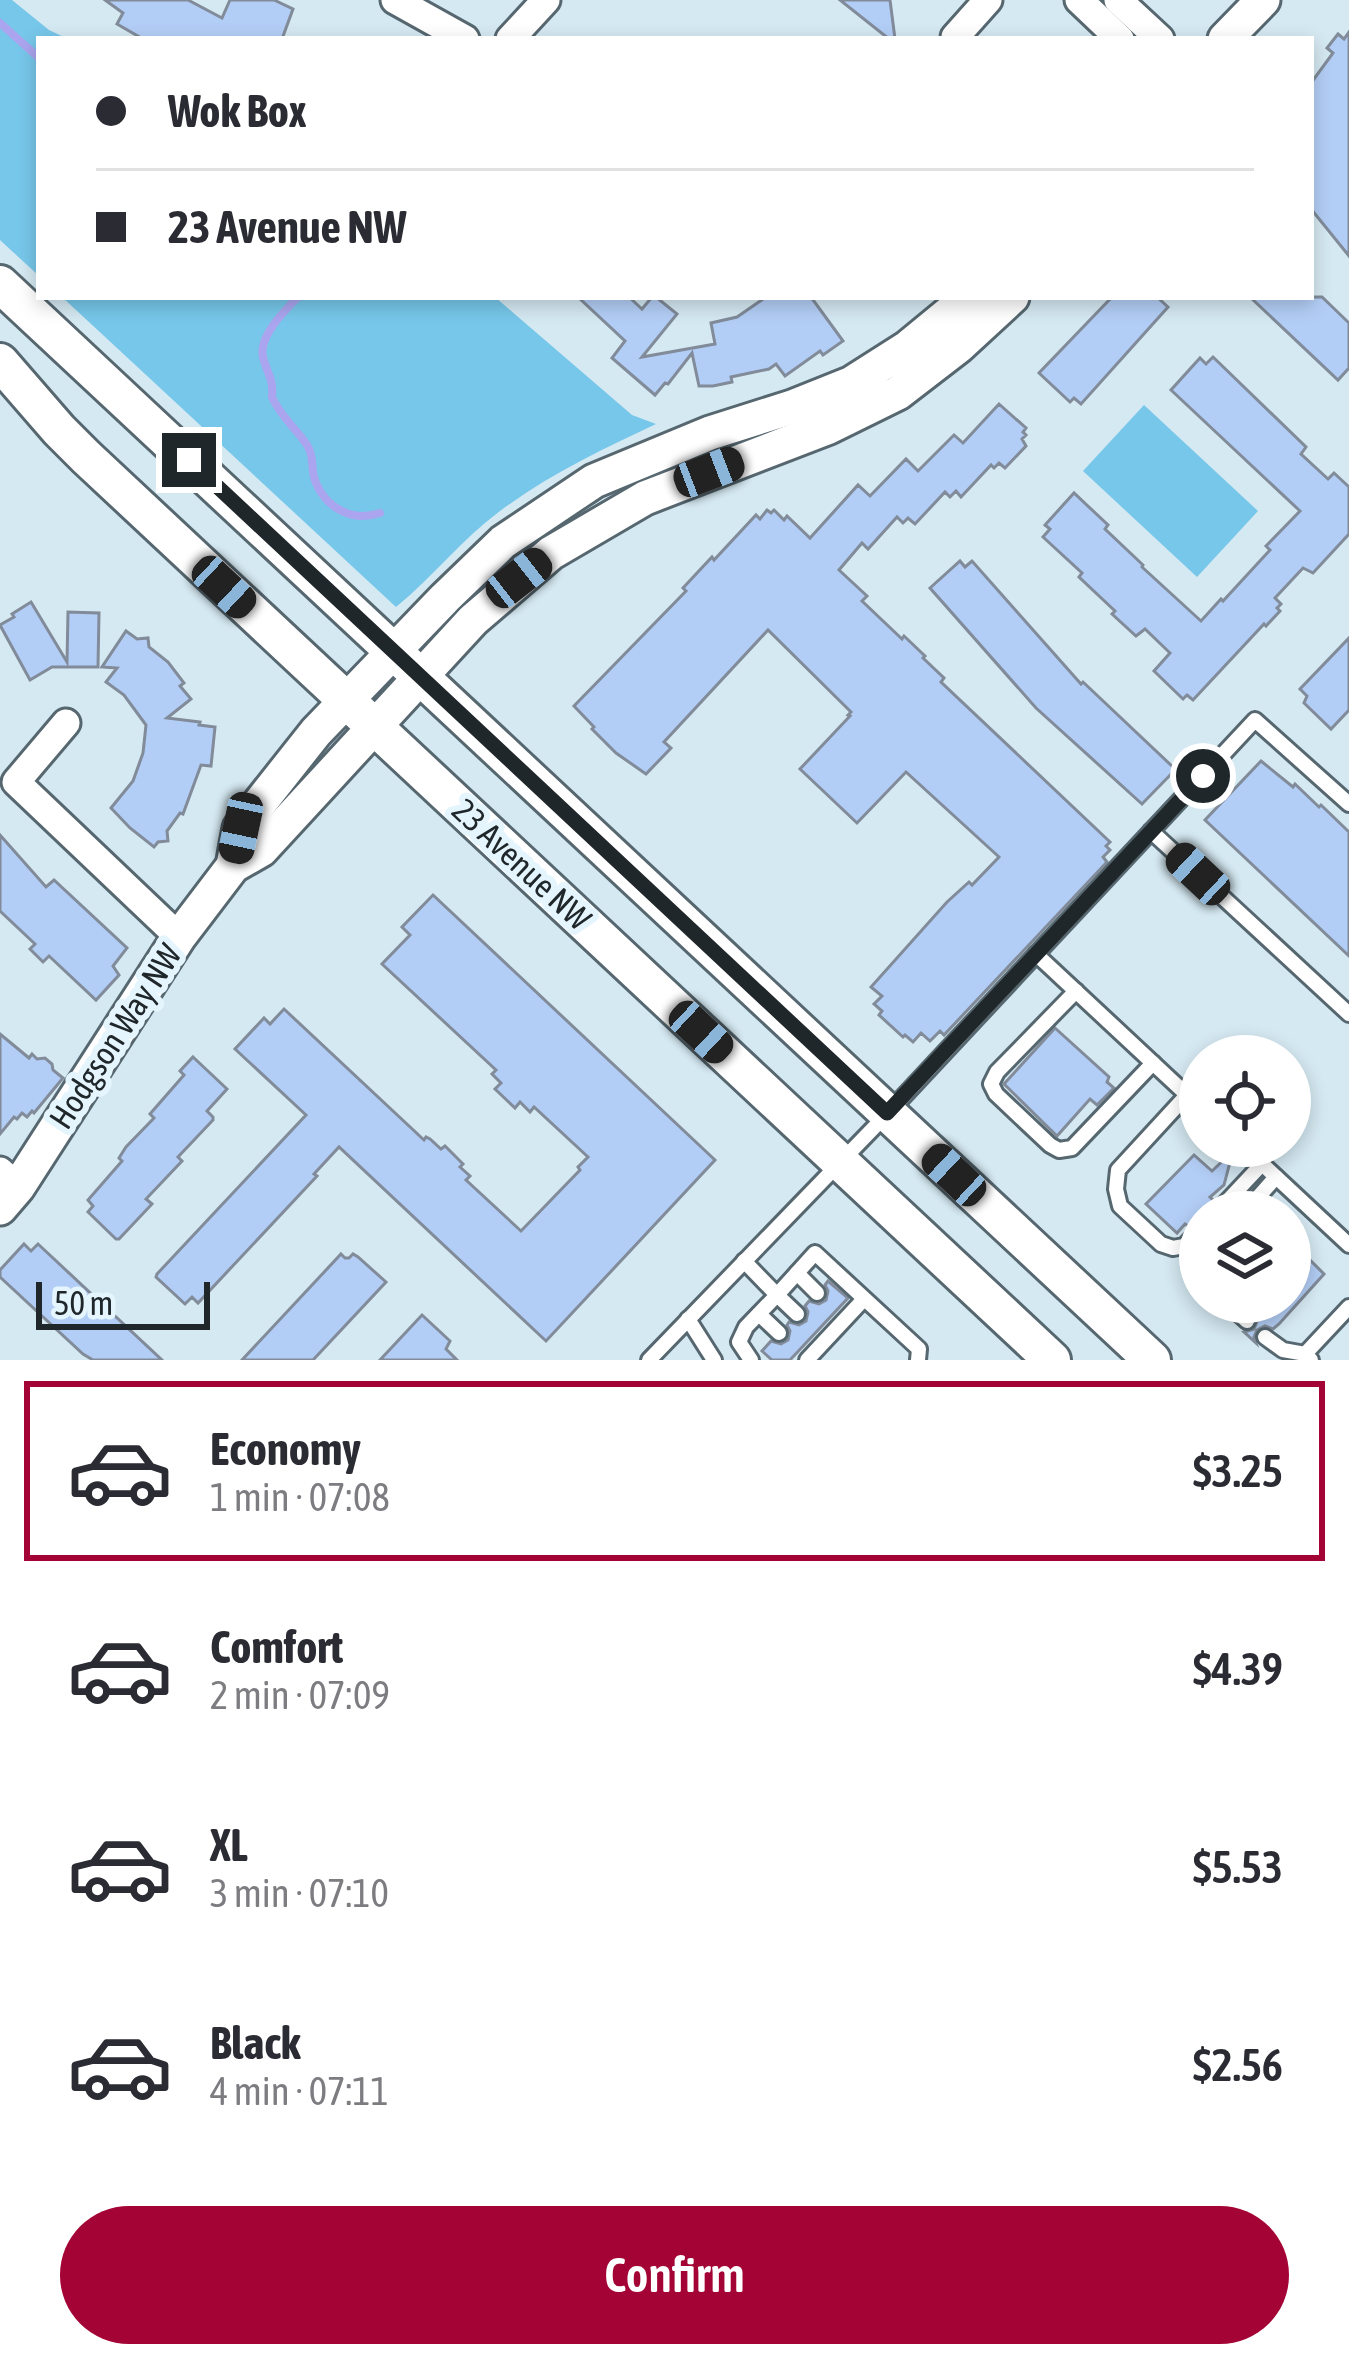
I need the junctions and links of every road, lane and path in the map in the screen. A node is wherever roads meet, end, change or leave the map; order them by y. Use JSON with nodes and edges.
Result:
{"nodes":[{"id":1,"x":395,"y":0,"type":"edge"},
{"id":2,"x":546,"y":0,"type":"edge"},
{"id":3,"x":988,"y":0,"type":"edge"},
{"id":4,"x":1079,"y":0,"type":"edge"},
{"id":5,"x":1118,"y":0,"type":"edge"},
{"id":6,"x":1262,"y":0,"type":"edge"},
{"id":7,"x":460,"y":36,"type":"edge"},
{"id":8,"x":513,"y":36,"type":"edge"},
{"id":9,"x":956,"y":36,"type":"edge"},
{"id":10,"x":1117,"y":36,"type":"edge"},
{"id":11,"x":1157,"y":36,"type":"edge"},
{"id":12,"x":1228,"y":36,"type":"edge"},
{"id":13,"x":0,"y":284,"type":"edge"},
{"id":14,"x":965,"y":300,"type":"edge"},
{"id":15,"x":1009,"y":300,"type":"edge"},
{"id":16,"x":0,"y":362,"type":"edge"},
{"id":17,"x":406,"y":663,"type":"junction"},
{"id":18,"x":346,"y":700,"type":"junction"},
{"id":19,"x":66,"y":724,"type":"dead end"},
{"id":20,"x":373,"y":725,"type":"junction"},
{"id":21,"x":1349,"y":804,"type":"edge"},
{"id":22,"x":1151,"y":831,"type":"junction"},
{"id":23,"x":232,"y":866,"type":"junction"},
{"id":24,"x":179,"y":937,"type":"junction"},
{"id":25,"x":1036,"y":954,"type":"junction"},
{"id":26,"x":1076,"y":992,"type":"junction"},
{"id":27,"x":1349,"y":1014,"type":"edge"},
{"id":28,"x":1153,"y":1063,"type":"junction"},
{"id":29,"x":1179,"y":1087,"type":"edge"},
{"id":30,"x":1179,"y":1104,"type":"edge"},
{"id":31,"x":887,"y":1113,"type":"junction"},
{"id":32,"x":840,"y":1162,"type":"junction"},
{"id":33,"x":1259,"y":1167,"type":"edge"},
{"id":34,"x":1265,"y":1167,"type":"edge"},
{"id":35,"x":1276,"y":1177,"type":"junction"},
{"id":36,"x":6,"y":1189,"type":"edge"},
{"id":37,"x":1236,"y":1191,"type":"edge"},
{"id":38,"x":1264,"y":1191,"type":"edge"},
{"id":39,"x":1349,"y":1245,"type":"edge"},
{"id":40,"x":1179,"y":1247,"type":"edge"},
{"id":41,"x":744,"y":1261,"type":"junction"},
{"id":42,"x":797,"y":1274,"type":"junction"},
{"id":43,"x":817,"y":1293,"type":"dead end"},
{"id":44,"x":777,"y":1295,"type":"junction"},
{"id":45,"x":864,"y":1299,"type":"junction"},
{"id":46,"x":1349,"y":1306,"type":"edge"},
{"id":47,"x":759,"y":1314,"type":"junction"},
{"id":48,"x":797,"y":1314,"type":"dead end"},
{"id":49,"x":688,"y":1319,"type":"junction"},
{"id":50,"x":1022,"y":1332,"type":"junction"},
{"id":51,"x":779,"y":1333,"type":"dead end"},
{"id":52,"x":1265,"y":1336,"type":"dead end"},
{"id":53,"x":804,"y":1357,"type":"edge"},
{"id":54,"x":1308,"y":1357,"type":"edge"},
{"id":55,"x":920,"y":1359,"type":"edge"},
{"id":56,"x":649,"y":1360,"type":"edge"},
{"id":57,"x":714,"y":1360,"type":"edge"},
{"id":58,"x":752,"y":1360,"type":"edge"},
{"id":59,"x":1052,"y":1360,"type":"edge"},
{"id":60,"x":1072,"y":1360,"type":"edge"},
{"id":61,"x":1152,"y":1360,"type":"edge"}],
"edges":[{"from":1,"to":7,"type":"street"},
{"from":2,"to":8,"type":"street"},
{"from":3,"to":9,"type":"street"},
{"from":4,"to":10,"type":"street"},
{"from":5,"to":11,"type":"street"},
{"from":6,"to":12,"type":"street"},
{"from":13,"to":17,"type":"main road","name":"23 Avenue NW"},
{"from":14,"to":17,"type":"street"},
{"from":15,"to":17,"type":"street"},
{"from":16,"to":18,"type":"main road","name":"23 Avenue NW"},
{"from":17,"to":18,"type":"street","name":"Hodgson Way NW"},
{"from":17,"to":20,"type":"street","name":"Hodgson Way NW"},
{"from":17,"to":31,"type":"main road","name":"23 Avenue NW"},
{"from":18,"to":20,"type":"main road","name":"23 Avenue NW"},
{"from":18,"to":23,"type":"street","name":"Hodgson Way NW"},
{"from":19,"to":24,"type":"street"},
{"from":20,"to":23,"type":"street","name":"Hodgson Way NW"},
{"from":20,"to":32,"type":"main road","name":"23 Avenue NW"},
{"from":21,"to":22,"type":"lane"},
{"from":22,"to":25,"type":"lane"},
{"from":22,"to":27,"type":"lane"},
{"from":23,"to":24,"type":"street","name":"Hodgson Way NW"},
{"from":24,"to":36,"type":"street","name":"Hodgson Way NW"},
{"from":25,"to":26,"type":"lane"},
{"from":25,"to":31,"type":"lane"},
{"from":26,"to":28,"type":"lane"},
{"from":26,"to":28,"type":"lane"},
{"from":28,"to":29,"type":"lane"},
{"from":30,"to":40,"type":"lane"},
{"from":31,"to":32,"type":"lane"},
{"from":31,"to":61,"type":"main road","name":"23 Avenue NW"},
{"from":32,"to":41,"type":"lane"},
{"from":32,"to":50,"type":"main road","name":"23 Avenue NW"},
{"from":33,"to":37,"type":"lane"},
{"from":34,"to":35,"type":"lane"},
{"from":35,"to":38,"type":"lane"},
{"from":35,"to":39,"type":"lane"},
{"from":41,"to":44,"type":"lane"},
{"from":41,"to":49,"type":"lane"},
{"from":42,"to":43,"type":"lane"},
{"from":42,"to":44,"type":"lane"},
{"from":42,"to":45,"type":"lane"},
{"from":44,"to":47,"type":"lane"},
{"from":44,"to":48,"type":"lane"},
{"from":45,"to":53,"type":"lane"},
{"from":45,"to":55,"type":"lane"},
{"from":46,"to":54,"type":"lane"},
{"from":47,"to":51,"type":"lane"},
{"from":47,"to":58,"type":"lane"},
{"from":49,"to":56,"type":"lane"},
{"from":49,"to":57,"type":"lane"},
{"from":50,"to":59,"type":"main road","name":"23 Avenue NW"},
{"from":50,"to":60,"type":"main road"},
{"from":52,"to":54,"type":"lane"}]}
